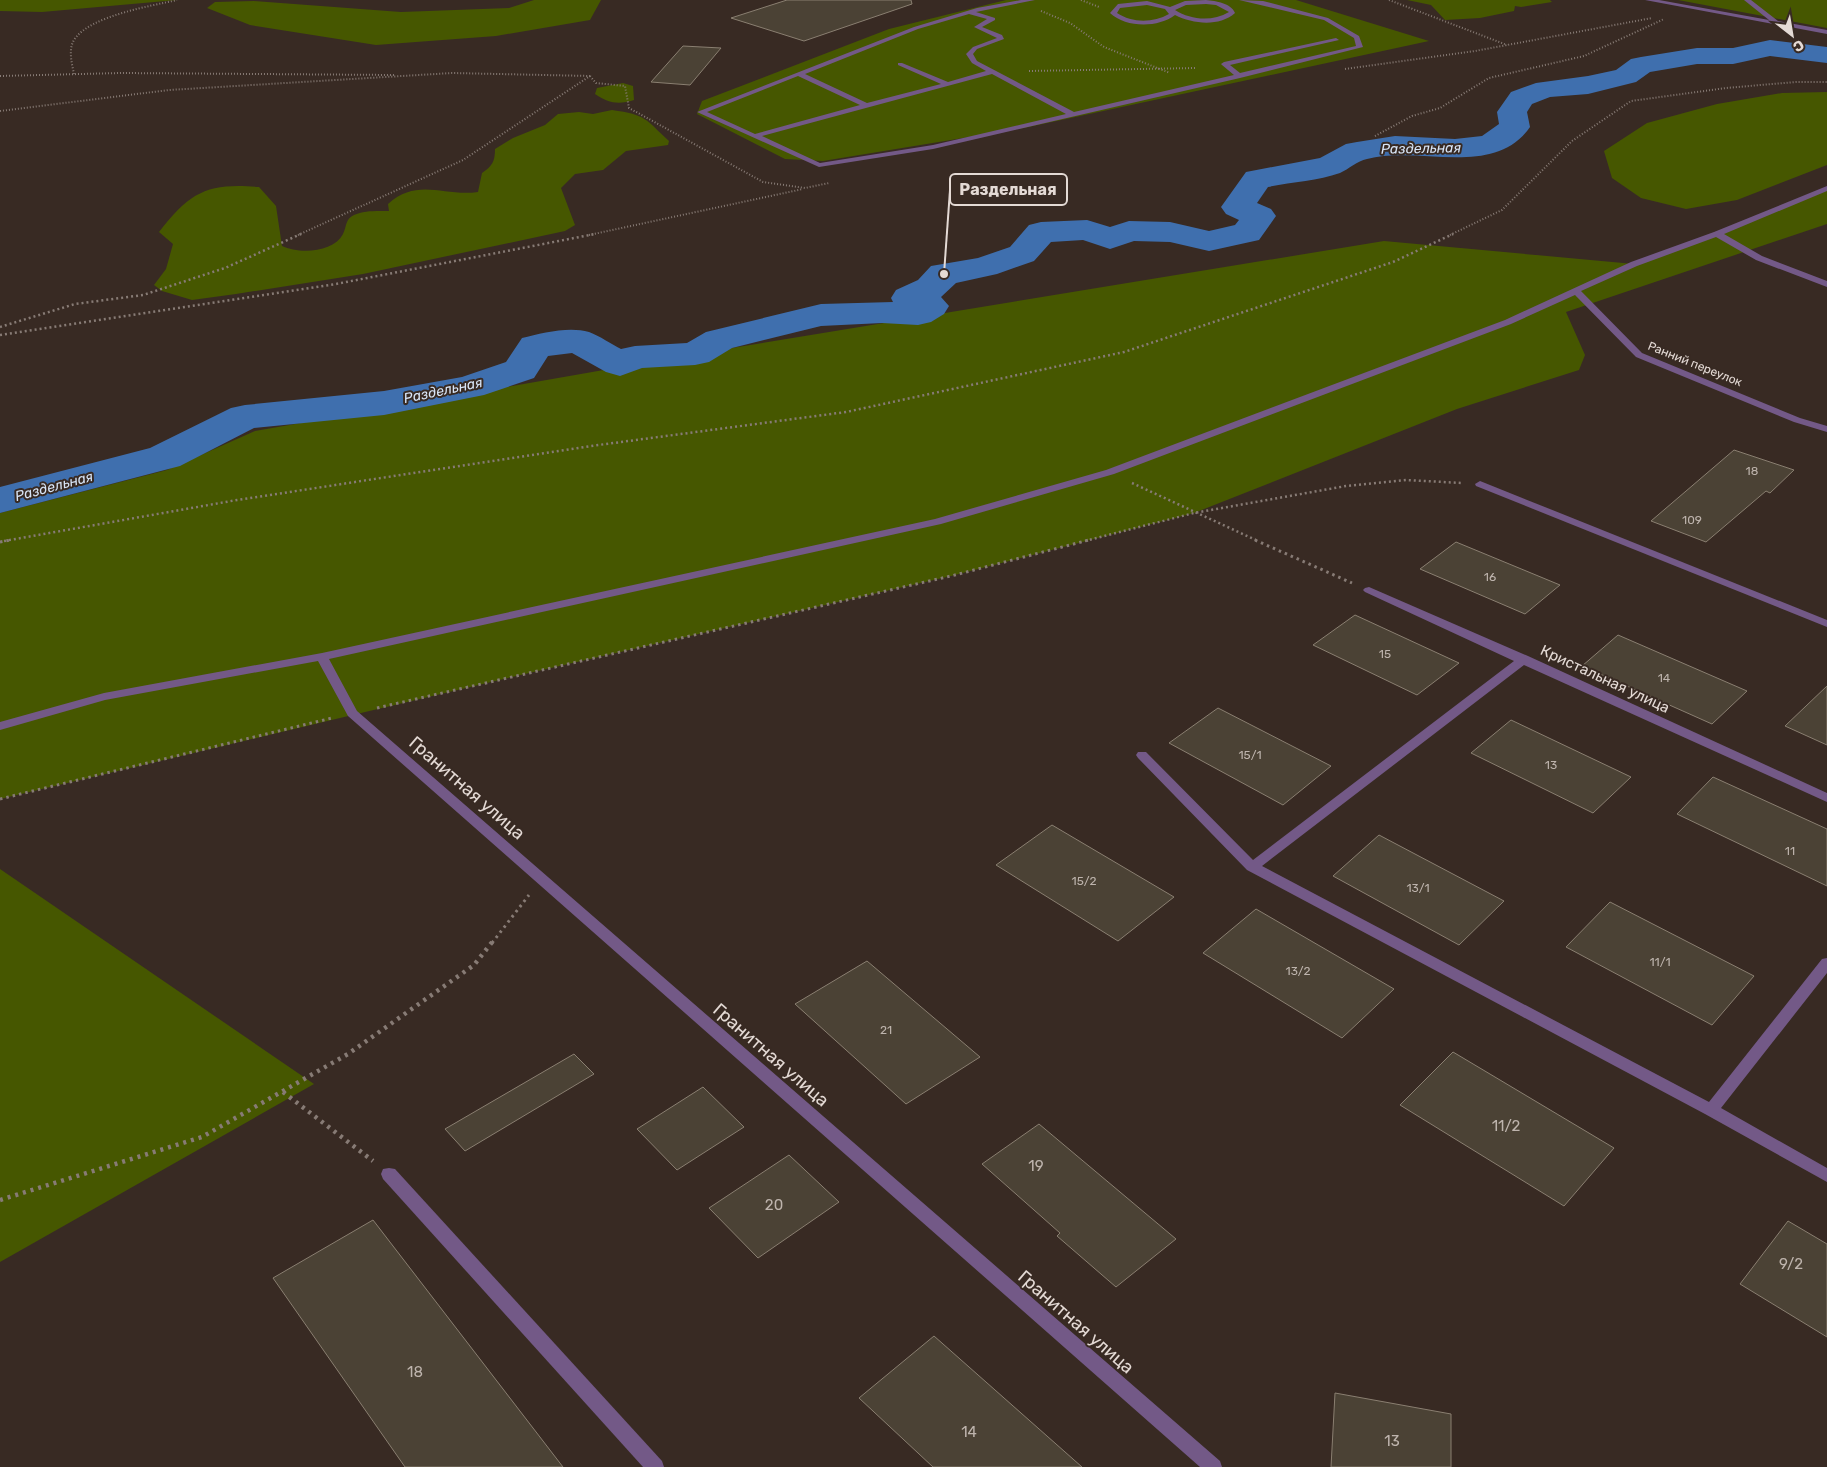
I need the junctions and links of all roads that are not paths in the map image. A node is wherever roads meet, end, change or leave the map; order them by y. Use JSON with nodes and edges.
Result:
{"nodes":[{"id":1,"x":1032,"y":0,"type":"edge"},
{"id":2,"x":1242,"y":0,"type":"edge"},
{"id":3,"x":1648,"y":0,"type":"edge"},
{"id":4,"x":1747,"y":0,"type":"edge"},
{"id":5,"x":1172,"y":11,"type":"junction"},
{"id":6,"x":970,"y":12,"type":"junction"},
{"id":7,"x":1780,"y":24,"type":"junction"},
{"id":8,"x":1824,"y":31,"type":"edge"},
{"id":9,"x":1336,"y":40,"type":"dead end"},
{"id":10,"x":900,"y":64,"type":"dead end"},
{"id":11,"x":992,"y":72,"type":"junction"},
{"id":12,"x":799,"y":74,"type":"junction"},
{"id":13,"x":1240,"y":76,"type":"junction"},
{"id":14,"x":948,"y":84,"type":"junction"},
{"id":15,"x":867,"y":106,"type":"junction"},
{"id":16,"x":1072,"y":114,"type":"junction"},
{"id":17,"x":755,"y":136,"type":"junction"},
{"id":18,"x":1827,"y":188,"type":"edge"},
{"id":19,"x":1716,"y":234,"type":"junction"},
{"id":20,"x":1827,"y":284,"type":"edge"},
{"id":21,"x":1576,"y":290,"type":"junction"},
{"id":22,"x":1827,"y":430,"type":"edge"},
{"id":23,"x":1480,"y":484,"type":"road end"},
{"id":24,"x":1369,"y":590,"type":"road end"},
{"id":25,"x":1827,"y":624,"type":"edge"},
{"id":26,"x":322,"y":658,"type":"junction"},
{"id":27,"x":1524,"y":659,"type":"junction"},
{"id":28,"x":0,"y":726,"type":"edge"},
{"id":29,"x":1142,"y":755,"type":"dead end"},
{"id":30,"x":1827,"y":798,"type":"edge"},
{"id":31,"x":1252,"y":867,"type":"junction"},
{"id":32,"x":1827,"y":963,"type":"edge"},
{"id":33,"x":1711,"y":1110,"type":"junction"},
{"id":34,"x":389,"y":1174,"type":"road end"},
{"id":35,"x":1827,"y":1176,"type":"edge"},
{"id":36,"x":655,"y":1467,"type":"edge"},
{"id":37,"x":1214,"y":1467,"type":"edge"}],
"edges":[{"from":1,"to":6,"type":"street"},
{"from":2,"to":13,"type":"street"},
{"from":3,"to":7,"type":"street"},
{"from":4,"to":7,"type":"street"},
{"from":5,"to":5,"type":"street"},
{"from":5,"to":5,"type":"street"},
{"from":6,"to":11,"type":"street"},
{"from":6,"to":12,"type":"street"},
{"from":7,"to":8,"type":"street"},
{"from":9,"to":13,"type":"street"},
{"from":10,"to":14,"type":"street"},
{"from":11,"to":14,"type":"street"},
{"from":11,"to":16,"type":"street"},
{"from":12,"to":15,"type":"street"},
{"from":12,"to":17,"type":"street"},
{"from":13,"to":16,"type":"street"},
{"from":14,"to":15,"type":"street"},
{"from":15,"to":17,"type":"street"},
{"from":16,"to":17,"type":"street"},
{"from":18,"to":19,"type":"street"},
{"from":19,"to":20,"type":"street"},
{"from":19,"to":21,"type":"street"},
{"from":21,"to":22,"type":"street","name":"Ранний переулок"},
{"from":21,"to":26,"type":"street"},
{"from":23,"to":25,"type":"street"},
{"from":24,"to":27,"type":"street","name":"Кристальная улица"},
{"from":26,"to":28,"type":"street"},
{"from":26,"to":37,"type":"street","name":"Гранитная улица"},
{"from":27,"to":30,"type":"street","name":"Кристальная улица"},
{"from":27,"to":31,"type":"street"},
{"from":29,"to":31,"type":"street"},
{"from":31,"to":33,"type":"street"},
{"from":32,"to":33,"type":"street"},
{"from":33,"to":35,"type":"street"},
{"from":34,"to":36,"type":"street"}]}
